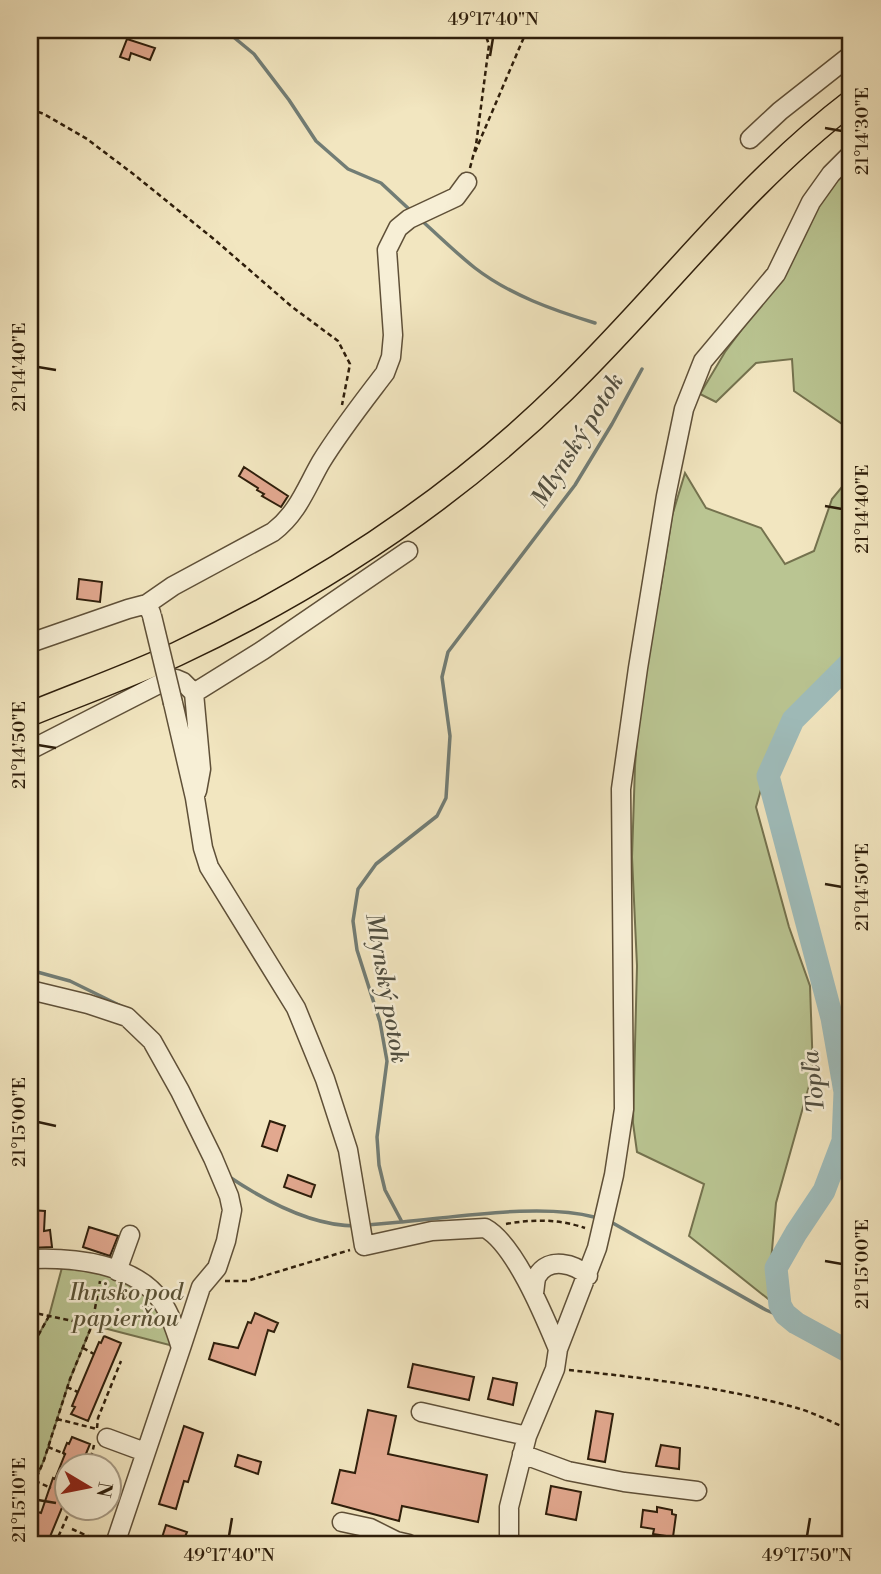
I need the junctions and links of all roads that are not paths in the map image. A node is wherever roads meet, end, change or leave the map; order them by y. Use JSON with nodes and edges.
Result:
{"nodes":[{"id":1,"x":851,"y":55,"type":"edge"},
{"id":2,"x":851,"y":102,"type":"edge"},
{"id":3,"x":750,"y":139,"type":"dead end"},
{"id":4,"x":851,"y":154,"type":"edge"},
{"id":5,"x":467,"y":181,"type":"road end"},
{"id":6,"x":408,"y":551,"type":"dead end"},
{"id":7,"x":150,"y":610,"type":"junction"},
{"id":8,"x":30,"y":643,"type":"edge"},
{"id":9,"x":194,"y":693,"type":"junction"},
{"id":10,"x":30,"y":714,"type":"edge"},
{"id":11,"x":30,"y":750,"type":"edge"},
{"id":12,"x":195,"y":798,"type":"junction"},
{"id":13,"x":30,"y":990,"type":"edge"},
{"id":14,"x":130,"y":1235,"type":"dead end"},
{"id":15,"x":30,"y":1259,"type":"edge"},
{"id":16,"x":110,"y":1269,"type":"junction"},
{"id":17,"x":588,"y":1276,"type":"junction"},
{"id":18,"x":534,"y":1293,"type":"junction"},
{"id":19,"x":181,"y":1348,"type":"junction"},
{"id":20,"x":558,"y":1349,"type":"junction"},
{"id":21,"x":421,"y":1412,"type":"dead end"},
{"id":22,"x":102,"y":1433,"type":"road end"},
{"id":23,"x":527,"y":1436,"type":"junction"},
{"id":24,"x":145,"y":1452,"type":"junction"},
{"id":25,"x":522,"y":1454,"type":"junction"},
{"id":26,"x":697,"y":1491,"type":"dead end"},
{"id":27,"x":342,"y":1522,"type":"dead end"},
{"id":28,"x":115,"y":1544,"type":"edge"},
{"id":29,"x":409,"y":1544,"type":"edge"},
{"id":30,"x":509,"y":1544,"type":"edge"}],
"edges":[{"from":1,"to":3,"type":"street"},
{"from":2,"to":10,"type":"main road"},
{"from":4,"to":17,"type":"street"},
{"from":5,"to":7,"type":"street"},
{"from":6,"to":9,"type":"street"},
{"from":7,"to":8,"type":"street"},
{"from":7,"to":12,"type":"street","bridge":true},
{"from":9,"to":11,"type":"street"},
{"from":9,"to":12,"type":"street"},
{"from":12,"to":18,"type":"street"},
{"from":13,"to":19,"type":"street"},
{"from":14,"to":16,"type":"street"},
{"from":15,"to":16,"type":"street"},
{"from":16,"to":19,"type":"street"},
{"from":17,"to":18,"type":"street"},
{"from":17,"to":20,"type":"street"},
{"from":18,"to":20,"type":"street"},
{"from":19,"to":24,"type":"street"},
{"from":20,"to":23,"type":"street"},
{"from":21,"to":23,"type":"street"},
{"from":22,"to":24,"type":"street"},
{"from":23,"to":25,"type":"street"},
{"from":24,"to":28,"type":"street"},
{"from":25,"to":26,"type":"street"},
{"from":25,"to":30,"type":"street"},
{"from":27,"to":29,"type":"street"}]}
